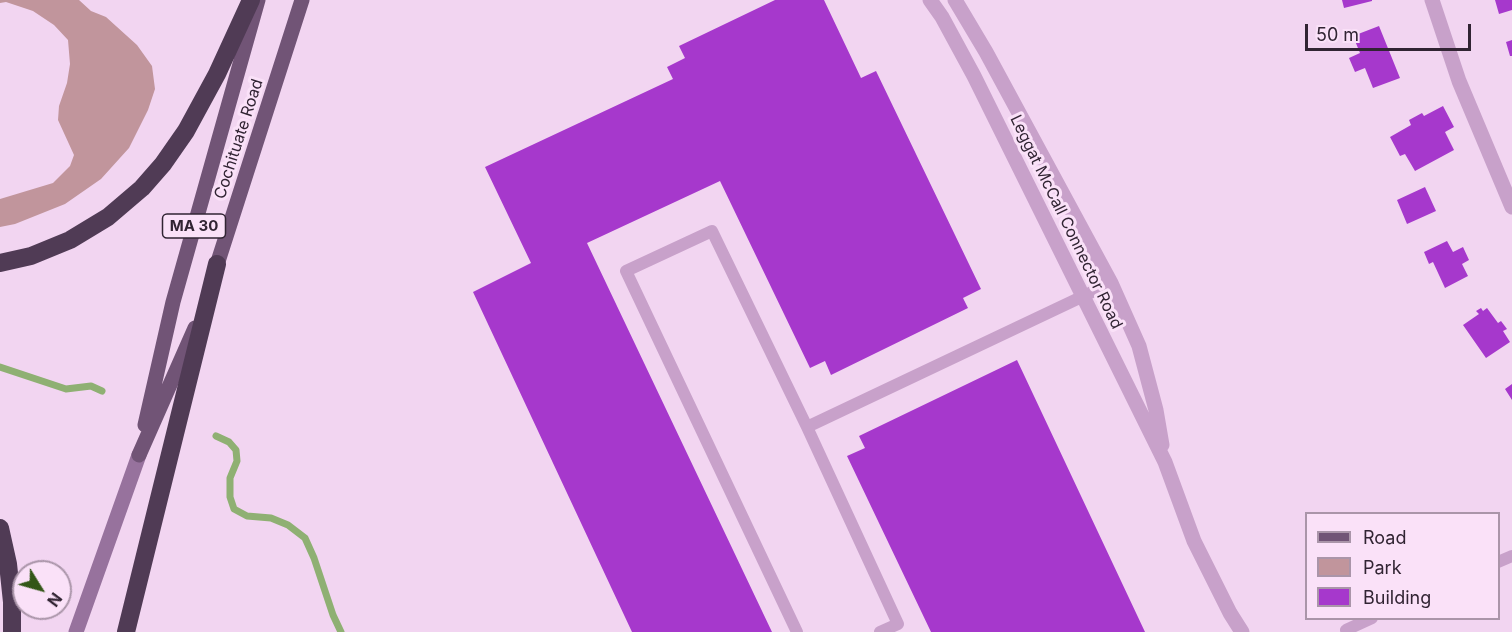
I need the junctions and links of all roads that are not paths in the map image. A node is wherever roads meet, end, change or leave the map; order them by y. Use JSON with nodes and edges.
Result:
{"nodes":[{"id":1,"x":251,"y":0,"type":"edge"},
{"id":2,"x":258,"y":0,"type":"edge"},
{"id":3,"x":302,"y":0,"type":"edge"},
{"id":4,"x":930,"y":0,"type":"edge"},
{"id":5,"x":955,"y":0,"type":"edge"},
{"id":6,"x":1432,"y":0,"type":"edge"},
{"id":7,"x":1512,"y":207,"type":"edge"},
{"id":8,"x":0,"y":263,"type":"edge"},
{"id":9,"x":218,"y":264,"type":"junction"},
{"id":10,"x":1111,"y":283,"type":"junction"},
{"id":11,"x":1083,"y":296,"type":"junction"},
{"id":12,"x":807,"y":427,"type":"junction"},
{"id":13,"x":140,"y":455,"type":"junction"},
{"id":14,"x":1165,"y":462,"type":"junction"},
{"id":15,"x":0,"y":528,"type":"edge"},
{"id":16,"x":1368,"y":620,"type":"edge"},
{"id":17,"x":900,"y":628,"type":"edge"},
{"id":18,"x":12,"y":632,"type":"edge"},
{"id":19,"x":76,"y":632,"type":"edge"},
{"id":20,"x":126,"y":632,"type":"edge"},
{"id":21,"x":797,"y":632,"type":"edge"},
{"id":22,"x":880,"y":632,"type":"edge"},
{"id":23,"x":1242,"y":632,"type":"edge"},
{"id":24,"x":1347,"y":632,"type":"edge"}],
"edges":[{"from":1,"to":8,"type":"highway"},
{"from":2,"to":13,"type":"main road","name":"Cochituate Road","number":"MA 30"},
{"from":3,"to":9,"type":"main road","name":"Cochituate Road","number":"MA 30"},
{"from":4,"to":11,"type":"street","name":"Leggat McCall Connector Road"},
{"from":5,"to":10,"type":"street","name":"Leggat McCall Connector Road"},
{"from":6,"to":7,"type":"street"},
{"from":9,"to":13,"type":"main road","name":"Cochituate Road","number":"MA 30"},
{"from":9,"to":20,"type":"highway"},
{"from":10,"to":11,"type":"lane"},
{"from":10,"to":14,"type":"street","name":"Leggat McCall Connector Road"},
{"from":11,"to":12,"type":"lane"},
{"from":11,"to":14,"type":"street","name":"Leggat McCall Connector Road"},
{"from":12,"to":17,"type":"lane"},
{"from":12,"to":21,"type":"lane"},
{"from":13,"to":19,"type":"main road","name":"Cochituate Road","number":"MA 30"},
{"from":14,"to":23,"type":"street","name":"Leggat McCall Connector Road"},
{"from":15,"to":18,"type":"highway"},
{"from":16,"to":24,"type":"lane"},
{"from":17,"to":22,"type":"lane"}]}
